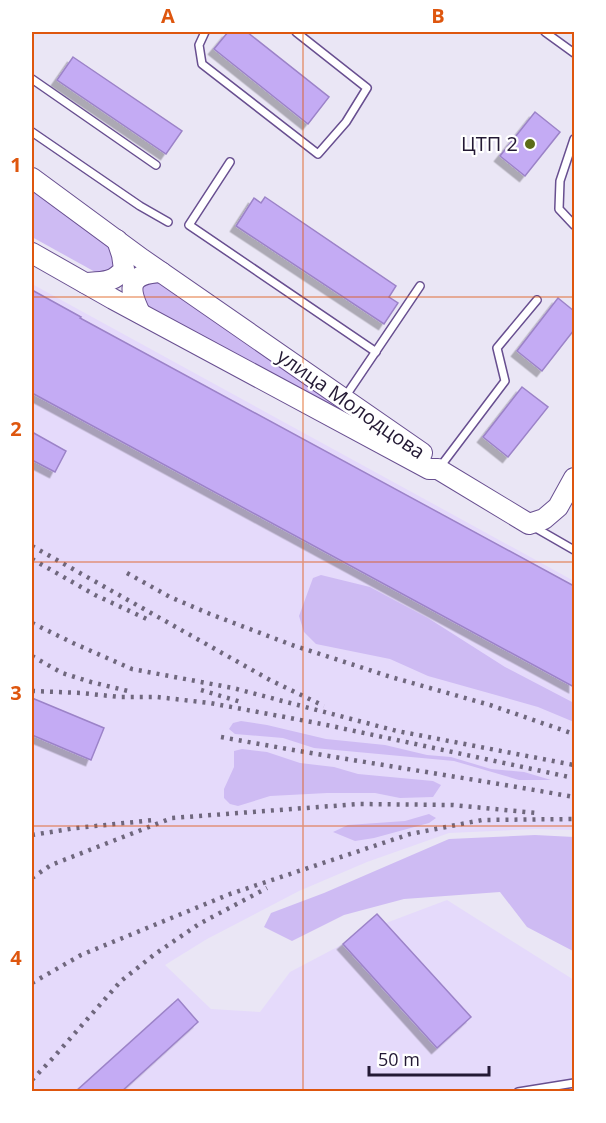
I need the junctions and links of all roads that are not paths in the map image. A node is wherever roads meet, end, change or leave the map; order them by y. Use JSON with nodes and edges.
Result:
{"nodes":[{"id":1,"x":205,"y":32,"type":"edge"},
{"id":2,"x":296,"y":32,"type":"edge"},
{"id":3,"x":545,"y":32,"type":"edge"},
{"id":4,"x":574,"y":53,"type":"edge"},
{"id":5,"x":32,"y":79,"type":"edge"},
{"id":6,"x":32,"y":132,"type":"edge"},
{"id":7,"x":574,"y":140,"type":"edge"},
{"id":8,"x":230,"y":162,"type":"dead end"},
{"id":9,"x":156,"y":165,"type":"dead end"},
{"id":10,"x":32,"y":178,"type":"edge"},
{"id":11,"x":168,"y":222,"type":"dead end"},
{"id":12,"x":574,"y":225,"type":"edge"},
{"id":13,"x":117,"y":240,"type":"junction"},
{"id":14,"x":32,"y":253,"type":"edge"},
{"id":15,"x":161,"y":272,"type":"junction"},
{"id":16,"x":85,"y":283,"type":"junction"},
{"id":17,"x":420,"y":286,"type":"dead end"},
{"id":18,"x":537,"y":300,"type":"dead end"},
{"id":19,"x":140,"y":313,"type":"junction"},
{"id":20,"x":376,"y":352,"type":"junction"},
{"id":21,"x":344,"y":399,"type":"junction"},
{"id":22,"x":438,"y":469,"type":"junction"},
{"id":23,"x":574,"y":478,"type":"edge"},
{"id":24,"x":530,"y":524,"type":"junction"},
{"id":25,"x":574,"y":550,"type":"edge"},
{"id":26,"x":574,"y":1083,"type":"edge"},
{"id":27,"x":518,"y":1092,"type":"edge"}],
"edges":[{"from":1,"to":2,"type":"lane"},
{"from":3,"to":4,"type":"lane"},
{"from":5,"to":9,"type":"lane"},
{"from":6,"to":11,"type":"lane"},
{"from":7,"to":12,"type":"lane"},
{"from":8,"to":20,"type":"lane"},
{"from":10,"to":13,"type":"street","name":"улица Молодцова"},
{"from":13,"to":15,"type":"street","name":"улица Молодцова"},
{"from":13,"to":16,"type":"street"},
{"from":14,"to":16,"type":"street","name":"улица Молодцова"},
{"from":15,"to":19,"type":"street"},
{"from":15,"to":21,"type":"street","name":"улица Молодцова"},
{"from":16,"to":19,"type":"street","name":"улица Молодцова"},
{"from":17,"to":20,"type":"lane"},
{"from":18,"to":22,"type":"lane"},
{"from":19,"to":22,"type":"street","name":"улица Молодцова"},
{"from":20,"to":21,"type":"lane"},
{"from":21,"to":22,"type":"street","name":"улица Молодцова"},
{"from":22,"to":24,"type":"street"},
{"from":23,"to":24,"type":"street"},
{"from":24,"to":25,"type":"lane"},
{"from":26,"to":27,"type":"lane"}]}
